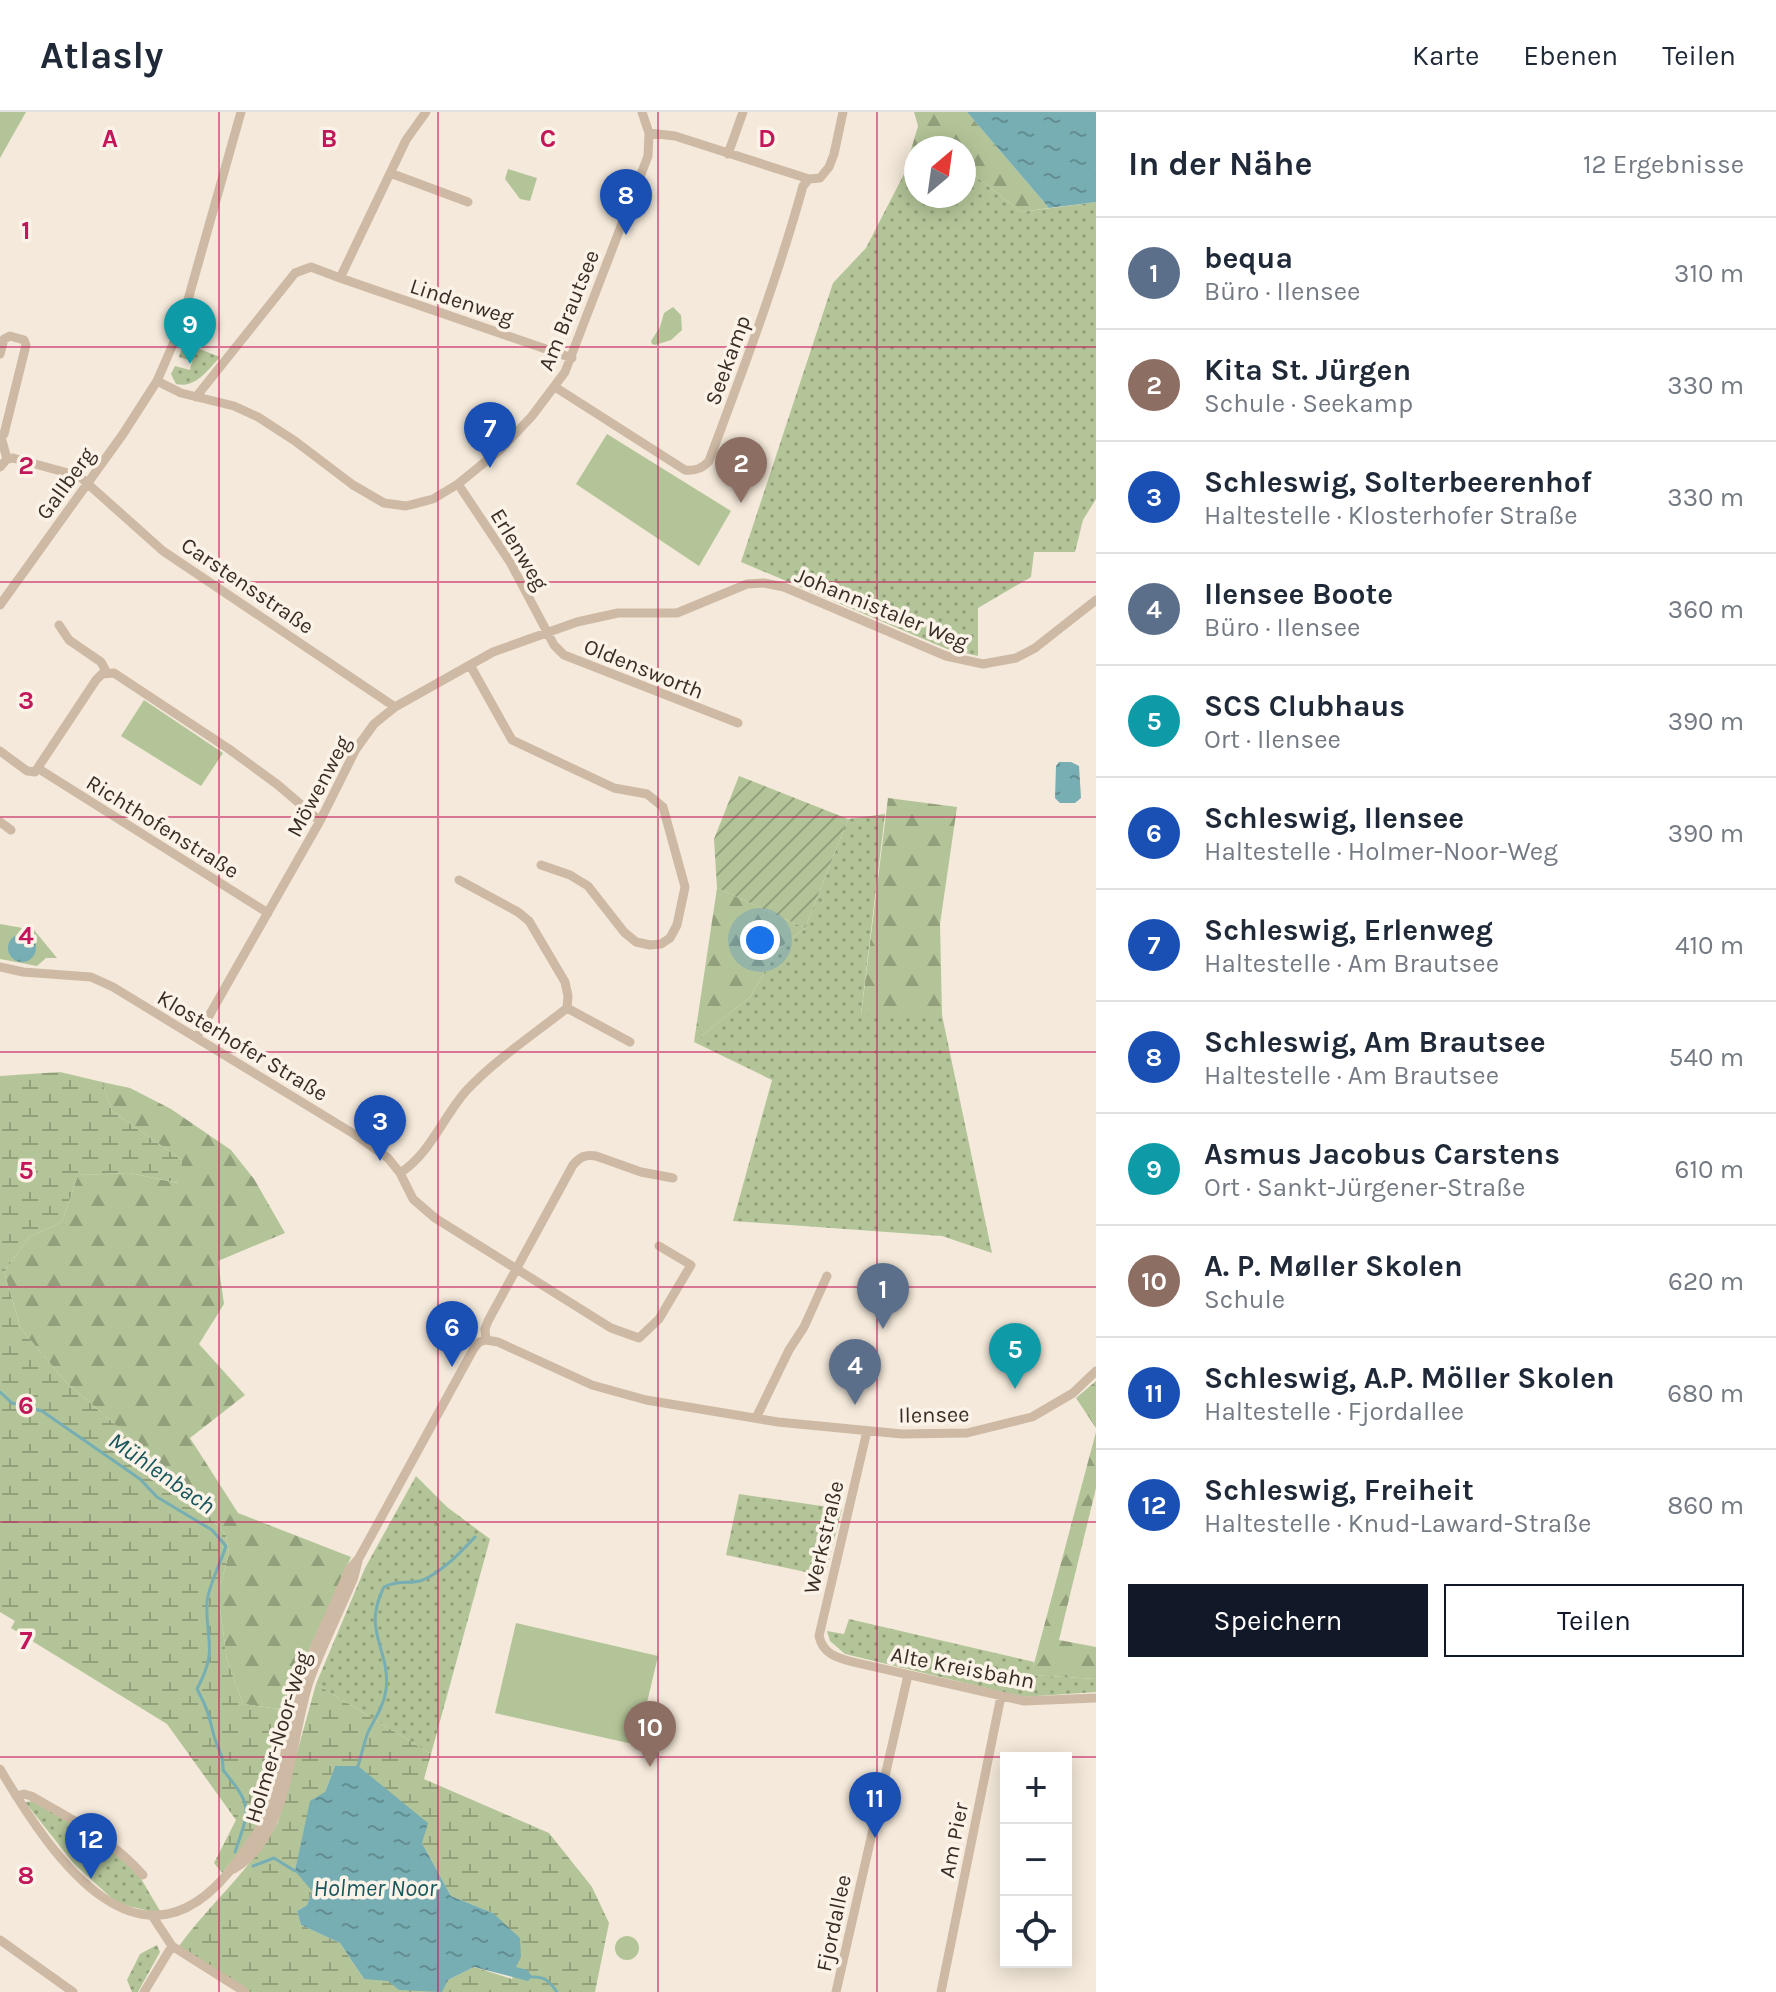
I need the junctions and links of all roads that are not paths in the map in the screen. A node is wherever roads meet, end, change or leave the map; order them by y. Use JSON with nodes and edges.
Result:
{"nodes":[{"id":1,"x":241,"y":112,"type":"edge"},
{"id":2,"x":426,"y":112,"type":"edge"},
{"id":3,"x":642,"y":112,"type":"edge"},
{"id":4,"x":743,"y":112,"type":"edge"},
{"id":5,"x":843,"y":112,"type":"edge"},
{"id":6,"x":649,"y":133,"type":"junction"},
{"id":7,"x":728,"y":154,"type":"junction"},
{"id":8,"x":390,"y":173,"type":"junction"},
{"id":9,"x":809,"y":179,"type":"junction"},
{"id":10,"x":468,"y":202,"type":"dead end"},
{"id":11,"x":340,"y":278,"type":"junction"},
{"id":12,"x":0,"y":354,"type":"edge"},
{"id":13,"x":572,"y":358,"type":"junction"},
{"id":14,"x":157,"y":381,"type":"junction"},
{"id":15,"x":555,"y":387,"type":"junction"},
{"id":16,"x":196,"y":397,"type":"junction"},
{"id":17,"x":0,"y":437,"type":"edge"},
{"id":18,"x":3,"y":463,"type":"edge"},
{"id":19,"x":86,"y":484,"type":"junction"},
{"id":20,"x":458,"y":484,"type":"junction"},
{"id":21,"x":1096,"y":600,"type":"edge"},
{"id":22,"x":0,"y":605,"type":"edge"},
{"id":23,"x":59,"y":625,"type":"dead end"},
{"id":24,"x":548,"y":633,"type":"junction"},
{"id":25,"x":470,"y":665,"type":"junction"},
{"id":26,"x":107,"y":673,"type":"junction"},
{"id":27,"x":395,"y":707,"type":"junction"},
{"id":28,"x":738,"y":723,"type":"dead end"},
{"id":29,"x":0,"y":751,"type":"edge"},
{"id":30,"x":39,"y":769,"type":"junction"},
{"id":31,"x":320,"y":821,"type":"junction"},
{"id":32,"x":0,"y":822,"type":"edge"},
{"id":33,"x":11,"y":830,"type":"dead end"},
{"id":34,"x":541,"y":865,"type":"dead end"},
{"id":35,"x":459,"y":880,"type":"dead end"},
{"id":36,"x":268,"y":913,"type":"junction"},
{"id":37,"x":0,"y":967,"type":"edge"},
{"id":38,"x":567,"y":1008,"type":"junction"},
{"id":39,"x":197,"y":1037,"type":"junction"},
{"id":40,"x":630,"y":1042,"type":"dead end"},
{"id":41,"x":400,"y":1173,"type":"junction"},
{"id":42,"x":673,"y":1178,"type":"dead end"},
{"id":43,"x":659,"y":1246,"type":"dead end"},
{"id":44,"x":515,"y":1269,"type":"junction"},
{"id":45,"x":827,"y":1276,"type":"dead end"},
{"id":46,"x":486,"y":1340,"type":"junction"},
{"id":47,"x":1096,"y":1371,"type":"edge"},
{"id":48,"x":756,"y":1418,"type":"junction"},
{"id":49,"x":867,"y":1431,"type":"junction"},
{"id":50,"x":826,"y":1651,"type":"joint"},
{"id":51,"x":908,"y":1675,"type":"junction"},
{"id":52,"x":1001,"y":1696,"type":"junction"},
{"id":53,"x":1096,"y":1698,"type":"edge"},
{"id":54,"x":0,"y":1769,"type":"edge"},
{"id":55,"x":16,"y":1796,"type":"junction"},
{"id":56,"x":143,"y":1875,"type":"dead end"},
{"id":57,"x":153,"y":1917,"type":"junction"},
{"id":58,"x":0,"y":1940,"type":"edge"},
{"id":59,"x":172,"y":1946,"type":"junction"},
{"id":60,"x":240,"y":1991,"type":"edge"},
{"id":61,"x":73,"y":1992,"type":"edge"},
{"id":62,"x":144,"y":1992,"type":"edge"},
{"id":63,"x":836,"y":1992,"type":"edge"},
{"id":64,"x":941,"y":1992,"type":"edge"}],
"edges":[{"from":1,"to":14,"type":"street","name":"Gallberg"},
{"from":2,"to":8,"type":"street"},
{"from":3,"to":6,"type":"street","name":"Am Brautsee"},
{"from":4,"to":7,"type":"street"},
{"from":5,"to":9,"type":"street","name":"Seekamp"},
{"from":6,"to":7,"type":"street"},
{"from":6,"to":13,"type":"street","name":"Am Brautsee"},
{"from":7,"to":9,"type":"street"},
{"from":8,"to":10,"type":"street"},
{"from":8,"to":11,"type":"street"},
{"from":9,"to":15,"type":"street","name":"Seekamp"},
{"from":11,"to":13,"type":"street","name":"Lindenweg"},
{"from":11,"to":16,"type":"street","name":"Lindenweg"},
{"from":12,"to":17,"type":"street"},
{"from":13,"to":15,"type":"street","name":"Am Brautsee"},
{"from":14,"to":16,"type":"street","name":"Am Brautsee"},
{"from":14,"to":19,"type":"street","name":"Gallberg"},
{"from":15,"to":20,"type":"street","name":"Am Brautsee"},
{"from":16,"to":20,"type":"street","name":"Am Brautsee"},
{"from":17,"to":18,"type":"street"},
{"from":18,"to":19,"type":"street","name":"Carstensstraße"},
{"from":19,"to":22,"type":"street","name":"Gallberg"},
{"from":19,"to":27,"type":"street","name":"Carstensstraße"},
{"from":20,"to":24,"type":"street","name":"Erlenweg"},
{"from":21,"to":24,"type":"street","name":"Johannistaler Weg"},
{"from":23,"to":26,"type":"street"},
{"from":24,"to":25,"type":"street","name":"Möwenweg"},
{"from":24,"to":28,"type":"street","name":"Oldensworth"},
{"from":25,"to":27,"type":"street","name":"Möwenweg"},
{"from":25,"to":34,"type":"street"},
{"from":26,"to":30,"type":"street"},
{"from":26,"to":31,"type":"street"},
{"from":27,"to":31,"type":"street","name":"Möwenweg"},
{"from":29,"to":30,"type":"street","name":"Richthofenstraße"},
{"from":30,"to":36,"type":"street","name":"Richthofenstraße"},
{"from":31,"to":36,"type":"street","name":"Möwenweg"},
{"from":32,"to":33,"type":"street"},
{"from":35,"to":38,"type":"street"},
{"from":36,"to":39,"type":"street","name":"Möwenweg"},
{"from":37,"to":39,"type":"street","name":"Klosterhofer Straße"},
{"from":38,"to":40,"type":"street"},
{"from":38,"to":41,"type":"street"},
{"from":39,"to":41,"type":"street","name":"Klosterhofer Straße"},
{"from":41,"to":44,"type":"street","name":"Klosterhofer Straße"},
{"from":42,"to":44,"type":"street","name":"Holmer-Noor-Weg"},
{"from":43,"to":44,"type":"street","name":"Klosterhofer Straße"},
{"from":44,"to":46,"type":"street","name":"Holmer-Noor-Weg"},
{"from":45,"to":48,"type":"street"},
{"from":46,"to":48,"type":"street","name":"Ilensee"},
{"from":46,"to":57,"type":"street","name":"Holmer-Noor-Weg"},
{"from":47,"to":49,"type":"street","name":"Ilensee"},
{"from":48,"to":49,"type":"street","name":"Ilensee"},
{"from":49,"to":50,"type":"street","name":"Werkstraße"},
{"from":50,"to":51,"type":"street","name":"Alte Kreisbahn"},
{"from":51,"to":52,"type":"street","name":"Alte Kreisbahn"},
{"from":51,"to":63,"type":"street","name":"Fjordallee"},
{"from":52,"to":53,"type":"street","name":"Alte Kreisbahn"},
{"from":52,"to":64,"type":"street","name":"Am Pier"},
{"from":54,"to":55,"type":"street"},
{"from":55,"to":56,"type":"street"},
{"from":55,"to":57,"type":"street"},
{"from":57,"to":59,"type":"street"},
{"from":58,"to":61,"type":"street"},
{"from":59,"to":60,"type":"street"},
{"from":59,"to":62,"type":"street"}]}
